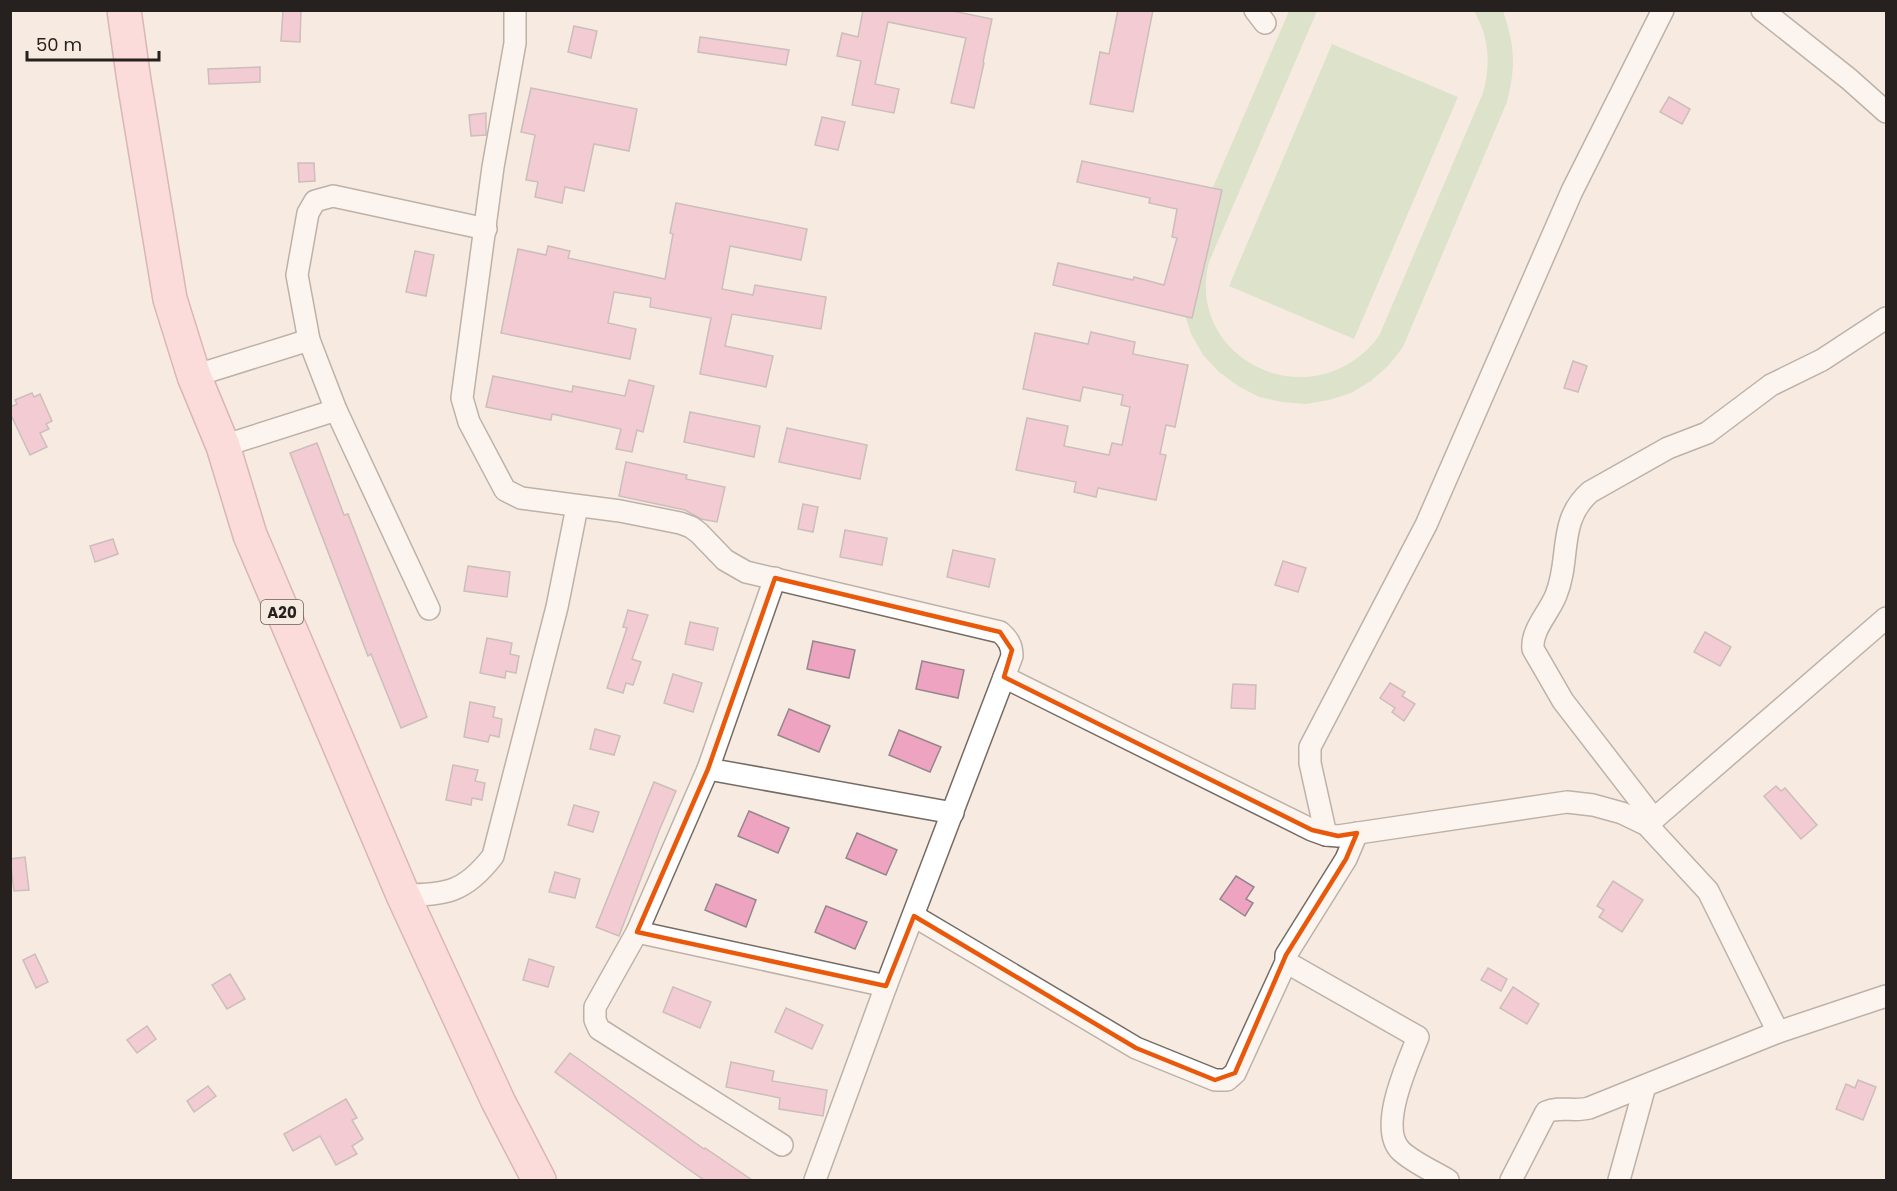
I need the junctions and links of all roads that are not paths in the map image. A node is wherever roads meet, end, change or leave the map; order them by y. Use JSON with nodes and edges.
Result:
{"nodes":[{"id":1,"x":124,"y":10,"type":"edge"},
{"id":2,"x":515,"y":10,"type":"edge"},
{"id":3,"x":1663,"y":10,"type":"edge"},
{"id":4,"x":1762,"y":10,"type":"edge"},
{"id":5,"x":1887,"y":112,"type":"edge"},
{"id":6,"x":486,"y":229,"type":"junction"},
{"id":7,"x":1887,"y":318,"type":"edge"},
{"id":8,"x":309,"y":340,"type":"junction"},
{"id":9,"x":194,"y":376,"type":"junction"},
{"id":10,"x":336,"y":410,"type":"junction"},
{"id":11,"x":223,"y":446,"type":"junction"},
{"id":12,"x":577,"y":507,"type":"junction"},
{"id":13,"x":775,"y":578,"type":"junction"},
{"id":14,"x":429,"y":609,"type":"dead end"},
{"id":15,"x":1887,"y":618,"type":"edge"},
{"id":16,"x":1004,"y":677,"type":"junction"},
{"id":17,"x":708,"y":769,"type":"junction"},
{"id":18,"x":953,"y":813,"type":"junction"},
{"id":19,"x":1650,"y":822,"type":"junction"},
{"id":20,"x":1357,"y":833,"type":"junction"},
{"id":21,"x":1326,"y":835,"type":"junction"},
{"id":22,"x":403,"y":895,"type":"junction"},
{"id":23,"x":914,"y":916,"type":"junction"},
{"id":24,"x":637,"y":932,"type":"junction"},
{"id":25,"x":1286,"y":962,"type":"junction"},
{"id":26,"x":886,"y":986,"type":"junction"},
{"id":27,"x":1887,"y":996,"type":"edge"},
{"id":28,"x":1778,"y":1032,"type":"junction"},
{"id":29,"x":1645,"y":1086,"type":"junction"},
{"id":30,"x":782,"y":1145,"type":"dead end"},
{"id":31,"x":539,"y":1180,"type":"edge"},
{"id":32,"x":814,"y":1180,"type":"edge"},
{"id":33,"x":1448,"y":1180,"type":"edge"},
{"id":34,"x":1506,"y":1180,"type":"edge"},
{"id":35,"x":1619,"y":1180,"type":"edge"}],
"edges":[{"from":1,"to":9,"type":"main road","number":"A20"},
{"from":2,"to":6,"type":"street"},
{"from":3,"to":21,"type":"street"},
{"from":4,"to":5,"type":"street"},
{"from":6,"to":8,"type":"street"},
{"from":6,"to":12,"type":"street"},
{"from":7,"to":19,"type":"street"},
{"from":8,"to":9,"type":"street"},
{"from":8,"to":10,"type":"street"},
{"from":9,"to":11,"type":"main road","number":"A20"},
{"from":10,"to":11,"type":"street"},
{"from":10,"to":14,"type":"street"},
{"from":11,"to":22,"type":"main road","number":"A20"},
{"from":12,"to":13,"type":"street"},
{"from":12,"to":22,"type":"street"},
{"from":13,"to":16,"type":"street"},
{"from":13,"to":17,"type":"street"},
{"from":15,"to":19,"type":"street"},
{"from":16,"to":18,"type":"street"},
{"from":16,"to":21,"type":"street"},
{"from":17,"to":18,"type":"street"},
{"from":17,"to":24,"type":"street"},
{"from":18,"to":23,"type":"street"},
{"from":19,"to":20,"type":"street"},
{"from":19,"to":28,"type":"street"},
{"from":20,"to":21,"type":"street"},
{"from":20,"to":25,"type":"street"},
{"from":22,"to":31,"type":"main road","number":"A20"},
{"from":23,"to":25,"type":"street"},
{"from":23,"to":26,"type":"street"},
{"from":24,"to":26,"type":"street"},
{"from":24,"to":30,"type":"street"},
{"from":25,"to":33,"type":"street"},
{"from":26,"to":32,"type":"street"},
{"from":27,"to":28,"type":"street"},
{"from":28,"to":29,"type":"street"},
{"from":29,"to":34,"type":"street"},
{"from":29,"to":35,"type":"street"}]}
